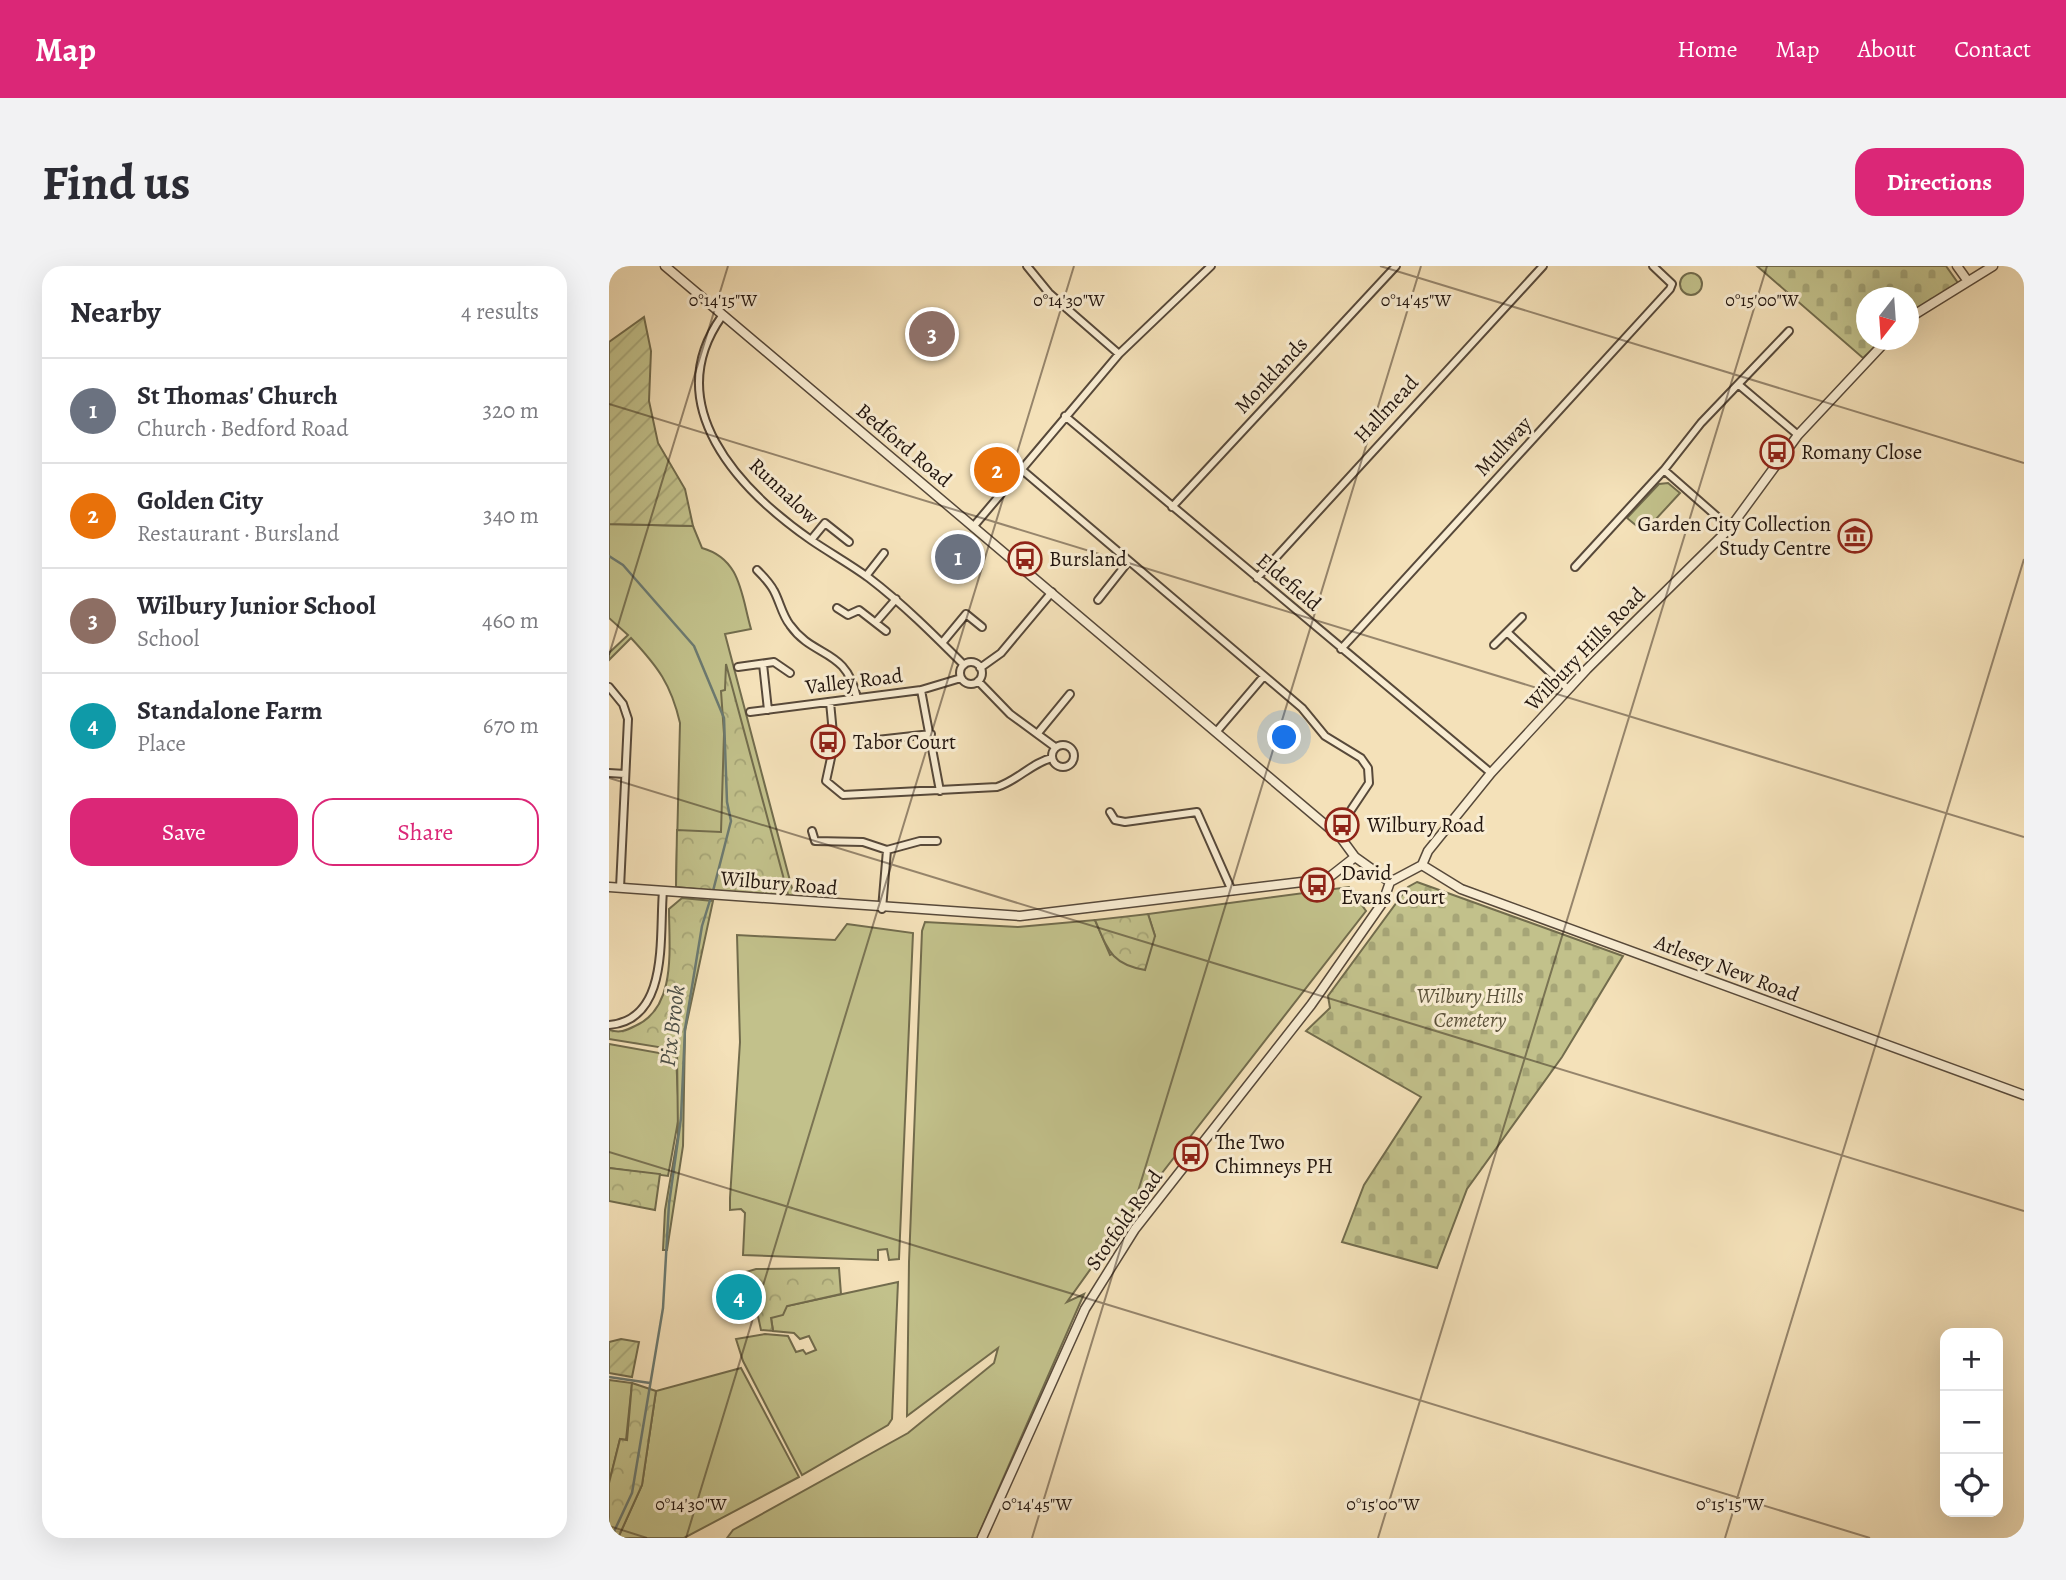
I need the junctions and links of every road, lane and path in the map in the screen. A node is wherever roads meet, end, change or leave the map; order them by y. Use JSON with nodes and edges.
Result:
{"nodes":[{"id":1,"x":665,"y":266,"type":"edge"},
{"id":2,"x":1027,"y":266,"type":"edge"},
{"id":3,"x":1211,"y":266,"type":"edge"},
{"id":4,"x":1396,"y":266,"type":"edge"},
{"id":5,"x":1543,"y":266,"type":"edge"},
{"id":6,"x":1653,"y":266,"type":"edge"},
{"id":7,"x":1957,"y":266,"type":"edge"},
{"id":8,"x":1993,"y":266,"type":"edge"},
{"id":9,"x":1967,"y":280,"type":"junction"},
{"id":10,"x":1919,"y":311,"type":"edge"},
{"id":11,"x":722,"y":316,"type":"junction"},
{"id":12,"x":1789,"y":331,"type":"dead end"},
{"id":13,"x":1878,"y":350,"type":"edge"},
{"id":14,"x":1119,"y":354,"type":"junction"},
{"id":15,"x":1739,"y":385,"type":"junction"},
{"id":16,"x":1065,"y":416,"type":"junction"},
{"id":17,"x":1798,"y":435,"type":"junction"},
{"id":18,"x":1021,"y":469,"type":"junction"},
{"id":19,"x":1664,"y":470,"type":"junction"},
{"id":20,"x":1172,"y":507,"type":"junction"},
{"id":21,"x":973,"y":527,"type":"junction"},
{"id":22,"x":1730,"y":528,"type":"junction"},
{"id":23,"x":811,"y":540,"type":"junction"},
{"id":24,"x":849,"y":542,"type":"dead end"},
{"id":25,"x":884,"y":553,"type":"dead end"},
{"id":26,"x":1129,"y":562,"type":"junction"},
{"id":27,"x":1576,"y":567,"type":"dead end"},
{"id":28,"x":757,"y":570,"type":"dead end"},
{"id":29,"x":866,"y":576,"type":"junction"},
{"id":30,"x":1257,"y":578,"type":"junction"},
{"id":31,"x":1052,"y":592,"type":"junction"},
{"id":32,"x":896,"y":599,"type":"junction"},
{"id":33,"x":1098,"y":600,"type":"dead end"},
{"id":34,"x":837,"y":608,"type":"dead end"},
{"id":35,"x":1522,"y":617,"type":"dead end"},
{"id":36,"x":876,"y":622,"type":"junction"},
{"id":37,"x":982,"y":627,"type":"dead end"},
{"id":38,"x":886,"y":631,"type":"dead end"},
{"id":39,"x":1507,"y":632,"type":"junction"},
{"id":40,"x":942,"y":643,"type":"junction"},
{"id":41,"x":1494,"y":645,"type":"dead end"},
{"id":42,"x":1341,"y":649,"type":"junction"},
{"id":43,"x":763,"y":664,"type":"junction"},
{"id":44,"x":964,"y":665,"type":"junction"},
{"id":45,"x":738,"y":667,"type":"dead end"},
{"id":46,"x":980,"y":668,"type":"junction"},
{"id":47,"x":790,"y":673,"type":"dead end"},
{"id":48,"x":1264,"y":676,"type":"junction"},
{"id":49,"x":961,"y":678,"type":"junction"},
{"id":50,"x":978,"y":681,"type":"junction"},
{"id":51,"x":609,"y":687,"type":"edge"},
{"id":52,"x":921,"y":690,"type":"junction"},
{"id":53,"x":1568,"y":690,"type":"junction"},
{"id":54,"x":1070,"y":694,"type":"dead end"},
{"id":55,"x":857,"y":698,"type":"junction"},
{"id":56,"x":830,"y":702,"type":"junction"},
{"id":57,"x":768,"y":710,"type":"junction"},
{"id":58,"x":750,"y":712,"type":"dead end"},
{"id":59,"x":1217,"y":731,"type":"junction"},
{"id":60,"x":1038,"y":733,"type":"junction"},
{"id":61,"x":931,"y":734,"type":"junction"},
{"id":62,"x":877,"y":740,"type":"dead end"},
{"id":63,"x":1055,"y":747,"type":"junction"},
{"id":64,"x":1052,"y":758,"type":"junction"},
{"id":65,"x":609,"y":773,"type":"edge"},
{"id":66,"x":1491,"y":773,"type":"junction"},
{"id":67,"x":625,"y":774,"type":"junction"},
{"id":68,"x":940,"y":791,"type":"junction"},
{"id":69,"x":1351,"y":810,"type":"dead end"},
{"id":70,"x":1110,"y":812,"type":"dead end"},
{"id":71,"x":812,"y":831,"type":"dead end"},
{"id":72,"x":937,"y":841,"type":"dead end"},
{"id":73,"x":887,"y":850,"type":"junction"},
{"id":74,"x":1355,"y":857,"type":"junction"},
{"id":75,"x":1422,"y":865,"type":"junction"},
{"id":76,"x":1390,"y":882,"type":"junction"},
{"id":77,"x":609,"y":887,"type":"edge"},
{"id":78,"x":620,"y":888,"type":"junction"},
{"id":79,"x":663,"y":891,"type":"junction"},
{"id":80,"x":1232,"y":891,"type":"junction"},
{"id":81,"x":882,"y":909,"type":"junction"},
{"id":82,"x":609,"y":1025,"type":"edge"},
{"id":83,"x":2024,"y":1095,"type":"edge"},
{"id":84,"x":982,"y":1538,"type":"edge"}],
"edges":[{"from":1,"to":11,"type":"street","name":"Bedford Road"},
{"from":2,"to":14,"type":"street"},
{"from":3,"to":14,"type":"street"},
{"from":4,"to":20,"type":"street","name":"Monklands"},
{"from":5,"to":30,"type":"street","name":"Hallmead"},
{"from":6,"to":42,"type":"street","name":"Mullway"},
{"from":7,"to":9,"type":"street"},
{"from":8,"to":9,"type":"street"},
{"from":9,"to":10,"type":"street"},
{"from":11,"to":21,"type":"street","name":"Bedford Road"},
{"from":11,"to":23,"type":"street","name":"Runnalow"},
{"from":12,"to":15,"type":"street"},
{"from":13,"to":17,"type":"street","name":"Wilbury Hills Road"},
{"from":14,"to":16,"type":"street"},
{"from":15,"to":17,"type":"street"},
{"from":15,"to":19,"type":"street"},
{"from":16,"to":18,"type":"street"},
{"from":16,"to":20,"type":"street","name":"Eldefield"},
{"from":17,"to":22,"type":"street","name":"Wilbury Hills Road"},
{"from":18,"to":21,"type":"street"},
{"from":18,"to":26,"type":"street"},
{"from":19,"to":22,"type":"street"},
{"from":19,"to":27,"type":"street"},
{"from":20,"to":30,"type":"street","name":"Eldefield"},
{"from":21,"to":31,"type":"street","name":"Bedford Road"},
{"from":22,"to":53,"type":"street","name":"Wilbury Hills Road"},
{"from":23,"to":24,"type":"street"},
{"from":23,"to":29,"type":"street","name":"Runnalow"},
{"from":25,"to":29,"type":"street"},
{"from":26,"to":33,"type":"street"},
{"from":26,"to":48,"type":"street"},
{"from":28,"to":55,"type":"street"},
{"from":29,"to":32,"type":"street","name":"Runnalow"},
{"from":30,"to":42,"type":"street","name":"Eldefield"},
{"from":31,"to":46,"type":"street"},
{"from":31,"to":59,"type":"street","name":"Bedford Road"},
{"from":32,"to":36,"type":"street"},
{"from":32,"to":40,"type":"street","name":"Runnalow"},
{"from":34,"to":36,"type":"street"},
{"from":35,"to":39,"type":"street"},
{"from":36,"to":38,"type":"street"},
{"from":37,"to":40,"type":"street"},
{"from":39,"to":41,"type":"street"},
{"from":39,"to":53,"type":"street"},
{"from":40,"to":44,"type":"street","name":"Runnalow"},
{"from":42,"to":66,"type":"street","name":"Eldefield"},
{"from":43,"to":45,"type":"street"},
{"from":43,"to":47,"type":"street"},
{"from":43,"to":57,"type":"street"},
{"from":44,"to":46,"type":"street"},
{"from":44,"to":49,"type":"street"},
{"from":46,"to":50,"type":"street"},
{"from":48,"to":59,"type":"street"},
{"from":48,"to":69,"type":"street"},
{"from":49,"to":50,"type":"street"},
{"from":49,"to":52,"type":"street","name":"Valley Road"},
{"from":50,"to":60,"type":"street"},
{"from":51,"to":67,"type":"street"},
{"from":52,"to":55,"type":"street","name":"Valley Road"},
{"from":52,"to":61,"type":"street"},
{"from":53,"to":66,"type":"street","name":"Wilbury Hills Road"},
{"from":54,"to":60,"type":"street"},
{"from":55,"to":56,"type":"street","name":"Valley Road"},
{"from":56,"to":57,"type":"street","name":"Valley Road"},
{"from":56,"to":68,"type":"street"},
{"from":57,"to":58,"type":"street","name":"Valley Road"},
{"from":59,"to":74,"type":"street","name":"Bedford Road"},
{"from":60,"to":63,"type":"street"},
{"from":61,"to":62,"type":"street"},
{"from":61,"to":68,"type":"street"},
{"from":63,"to":64,"type":"street"},
{"from":63,"to":64,"type":"street"},
{"from":64,"to":68,"type":"street"},
{"from":65,"to":67,"type":"street"},
{"from":66,"to":75,"type":"street","name":"Wilbury Hills Road"},
{"from":67,"to":78,"type":"street"},
{"from":70,"to":80,"type":"street"},
{"from":71,"to":73,"type":"street"},
{"from":72,"to":73,"type":"street"},
{"from":73,"to":81,"type":"street"},
{"from":74,"to":76,"type":"street","name":"Bedford Road"},
{"from":74,"to":80,"type":"street","name":"Wilbury Road"},
{"from":75,"to":76,"type":"street","name":"Wilbury Hills Road"},
{"from":75,"to":83,"type":"street","name":"Arlesey New Road"},
{"from":76,"to":84,"type":"street","name":"Stotfold Road"},
{"from":77,"to":78,"type":"street","name":"Wilbury Road"},
{"from":78,"to":79,"type":"street","name":"Wilbury Road"},
{"from":79,"to":81,"type":"street","name":"Wilbury Road"},
{"from":79,"to":82,"type":"street"},
{"from":80,"to":81,"type":"street","name":"Wilbury Road"}]}
